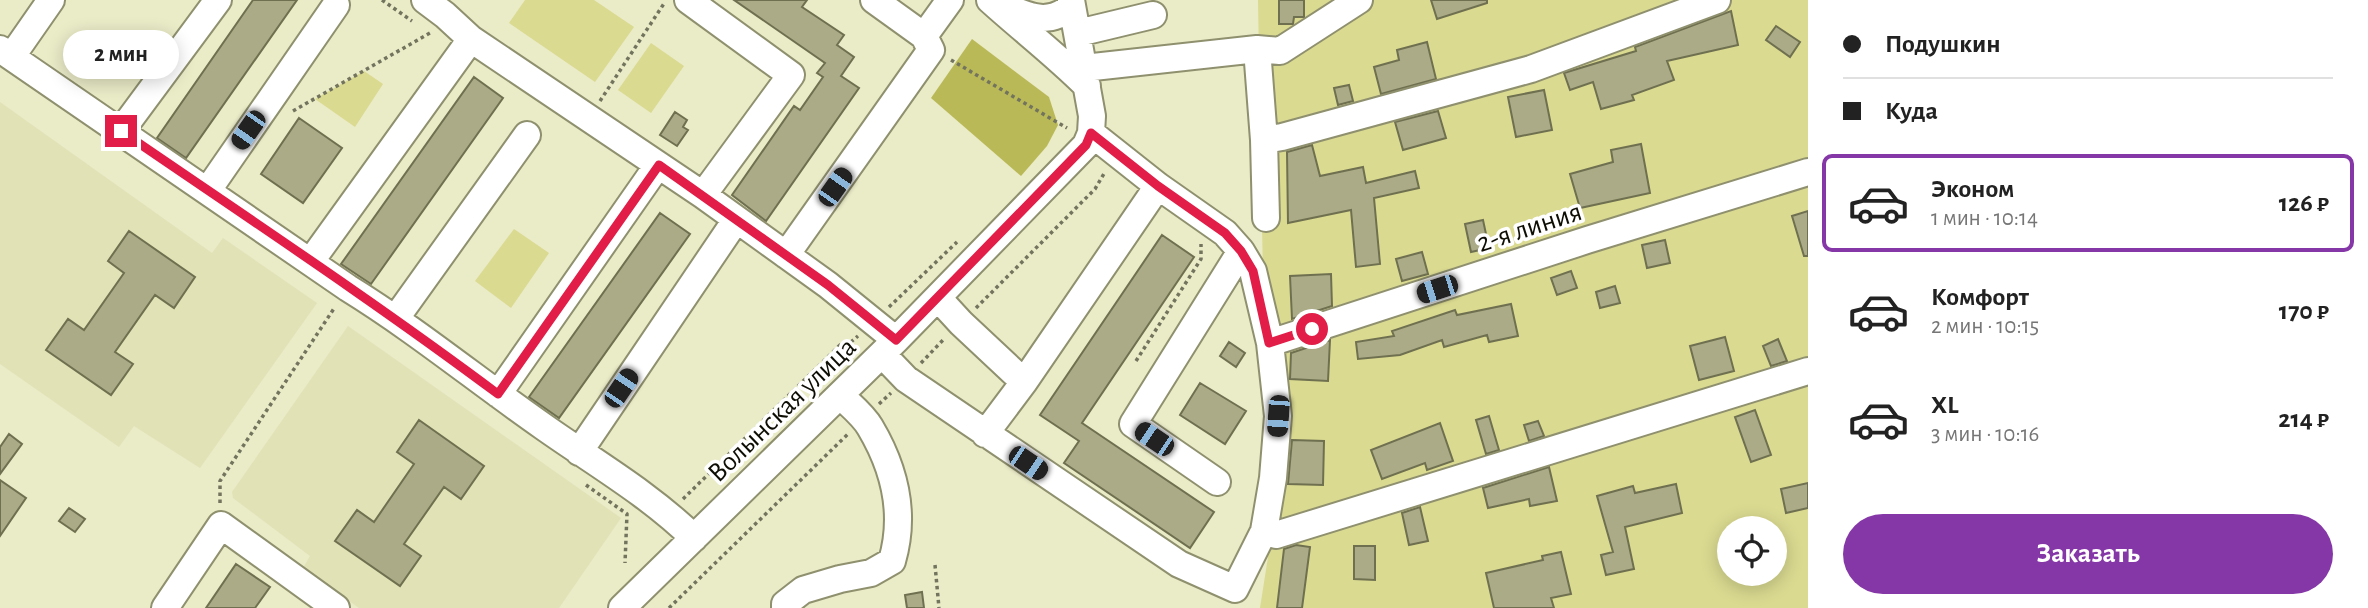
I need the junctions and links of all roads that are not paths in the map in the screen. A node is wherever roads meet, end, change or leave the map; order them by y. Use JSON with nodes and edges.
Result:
{"nodes":[{"id":1,"x":51,"y":0,"type":"edge"},
{"id":2,"x":218,"y":0,"type":"edge"},
{"id":3,"x":688,"y":0,"type":"edge"},
{"id":4,"x":874,"y":0,"type":"edge"},
{"id":5,"x":950,"y":0,"type":"edge"},
{"id":6,"x":990,"y":0,"type":"edge"},
{"id":7,"x":1359,"y":0,"type":"edge"},
{"id":8,"x":1717,"y":0,"type":"edge"},
{"id":9,"x":1071,"y":3,"type":"edge"},
{"id":10,"x":335,"y":5,"type":"dead end"},
{"id":11,"x":441,"y":5,"type":"edge"},
{"id":12,"x":1153,"y":15,"type":"dead end"},
{"id":13,"x":1077,"y":33,"type":"junction"},
{"id":14,"x":471,"y":39,"type":"junction"},
{"id":15,"x":927,"y":43,"type":"junction"},
{"id":16,"x":1257,"y":49,"type":"junction"},
{"id":17,"x":6,"y":52,"type":"edge"},
{"id":18,"x":1085,"y":77,"type":"junction"},
{"id":19,"x":121,"y":131,"type":"junction"},
{"id":20,"x":1079,"y":131,"type":"junction"},
{"id":21,"x":527,"y":135,"type":"dead end"},
{"id":22,"x":1264,"y":140,"type":"junction"},
{"id":23,"x":659,"y":165,"type":"junction"},
{"id":24,"x":1808,"y":173,"type":"edge"},
{"id":25,"x":1158,"y":186,"type":"junction"},
{"id":26,"x":208,"y":190,"type":"junction"},
{"id":27,"x":703,"y":195,"type":"junction"},
{"id":28,"x":1266,"y":218,"type":"dead end"},
{"id":29,"x":736,"y":220,"type":"junction"},
{"id":30,"x":1241,"y":251,"type":"junction"},
{"id":31,"x":786,"y":255,"type":"junction"},
{"id":32,"x":311,"y":261,"type":"junction"},
{"id":33,"x":939,"y":298,"type":"junction"},
{"id":34,"x":396,"y":318,"type":"junction"},
{"id":35,"x":1269,"y":343,"type":"junction"},
{"id":36,"x":889,"y":347,"type":"junction"},
{"id":37,"x":1808,"y":372,"type":"edge"},
{"id":38,"x":1024,"y":382,"type":"junction"},
{"id":39,"x":498,"y":394,"type":"junction"},
{"id":40,"x":840,"y":395,"type":"junction"},
{"id":41,"x":985,"y":434,"type":"junction"},
{"id":42,"x":579,"y":452,"type":"junction"},
{"id":43,"x":1217,"y":482,"type":"dead end"},
{"id":44,"x":1264,"y":531,"type":"junction"},
{"id":45,"x":694,"y":538,"type":"junction"},
{"id":46,"x":302,"y":598,"type":"edge"},
{"id":47,"x":1236,"y":598,"type":"edge"},
{"id":48,"x":165,"y":608,"type":"edge"},
{"id":49,"x":336,"y":608,"type":"edge"},
{"id":50,"x":622,"y":608,"type":"edge"},
{"id":51,"x":785,"y":608,"type":"edge"}],
"edges":[{"from":1,"to":17,"type":"street"},
{"from":2,"to":19,"type":"street"},
{"from":3,"to":27,"type":"street"},
{"from":4,"to":15,"type":"street"},
{"from":5,"to":15,"type":"street"},
{"from":6,"to":9,"type":"street"},
{"from":6,"to":18,"type":"street"},
{"from":7,"to":16,"type":"street"},
{"from":8,"to":22,"type":"street"},
{"from":9,"to":13,"type":"street"},
{"from":10,"to":26,"type":"street"},
{"from":11,"to":14,"type":"street"},
{"from":12,"to":13,"type":"street"},
{"from":13,"to":18,"type":"street"},
{"from":14,"to":23,"type":"street"},
{"from":14,"to":32,"type":"street"},
{"from":15,"to":31,"type":"street"},
{"from":16,"to":18,"type":"street"},
{"from":16,"to":22,"type":"street"},
{"from":17,"to":19,"type":"street"},
{"from":18,"to":20,"type":"street"},
{"from":19,"to":26,"type":"street"},
{"from":20,"to":25,"type":"street"},
{"from":20,"to":33,"type":"street","name":"Волынская улица"},
{"from":21,"to":34,"type":"street"},
{"from":22,"to":28,"type":"street"},
{"from":23,"to":27,"type":"street"},
{"from":23,"to":39,"type":"street"},
{"from":24,"to":35,"type":"street","name":"2-я линия"},
{"from":25,"to":30,"type":"street"},
{"from":25,"to":38,"type":"street"},
{"from":26,"to":32,"type":"street"},
{"from":27,"to":29,"type":"street"},
{"from":29,"to":31,"type":"street"},
{"from":29,"to":42,"type":"street"},
{"from":30,"to":35,"type":"street"},
{"from":30,"to":43,"type":"street"},
{"from":31,"to":36,"type":"street"},
{"from":32,"to":34,"type":"street"},
{"from":33,"to":36,"type":"street","name":"Волынская улица"},
{"from":33,"to":38,"type":"street"},
{"from":34,"to":39,"type":"street"},
{"from":35,"to":44,"type":"street"},
{"from":36,"to":40,"type":"street","name":"Волынская улица"},
{"from":36,"to":41,"type":"street"},
{"from":37,"to":44,"type":"street"},
{"from":38,"to":41,"type":"street"},
{"from":39,"to":42,"type":"street"},
{"from":40,"to":45,"type":"street","name":"Волынская улица"},
{"from":40,"to":51,"type":"street"},
{"from":41,"to":47,"type":"street"},
{"from":42,"to":45,"type":"street"},
{"from":44,"to":47,"type":"street"},
{"from":45,"to":50,"type":"street","name":"Волынская улица"},
{"from":46,"to":48,"type":"street"},
{"from":46,"to":49,"type":"street"}]}
